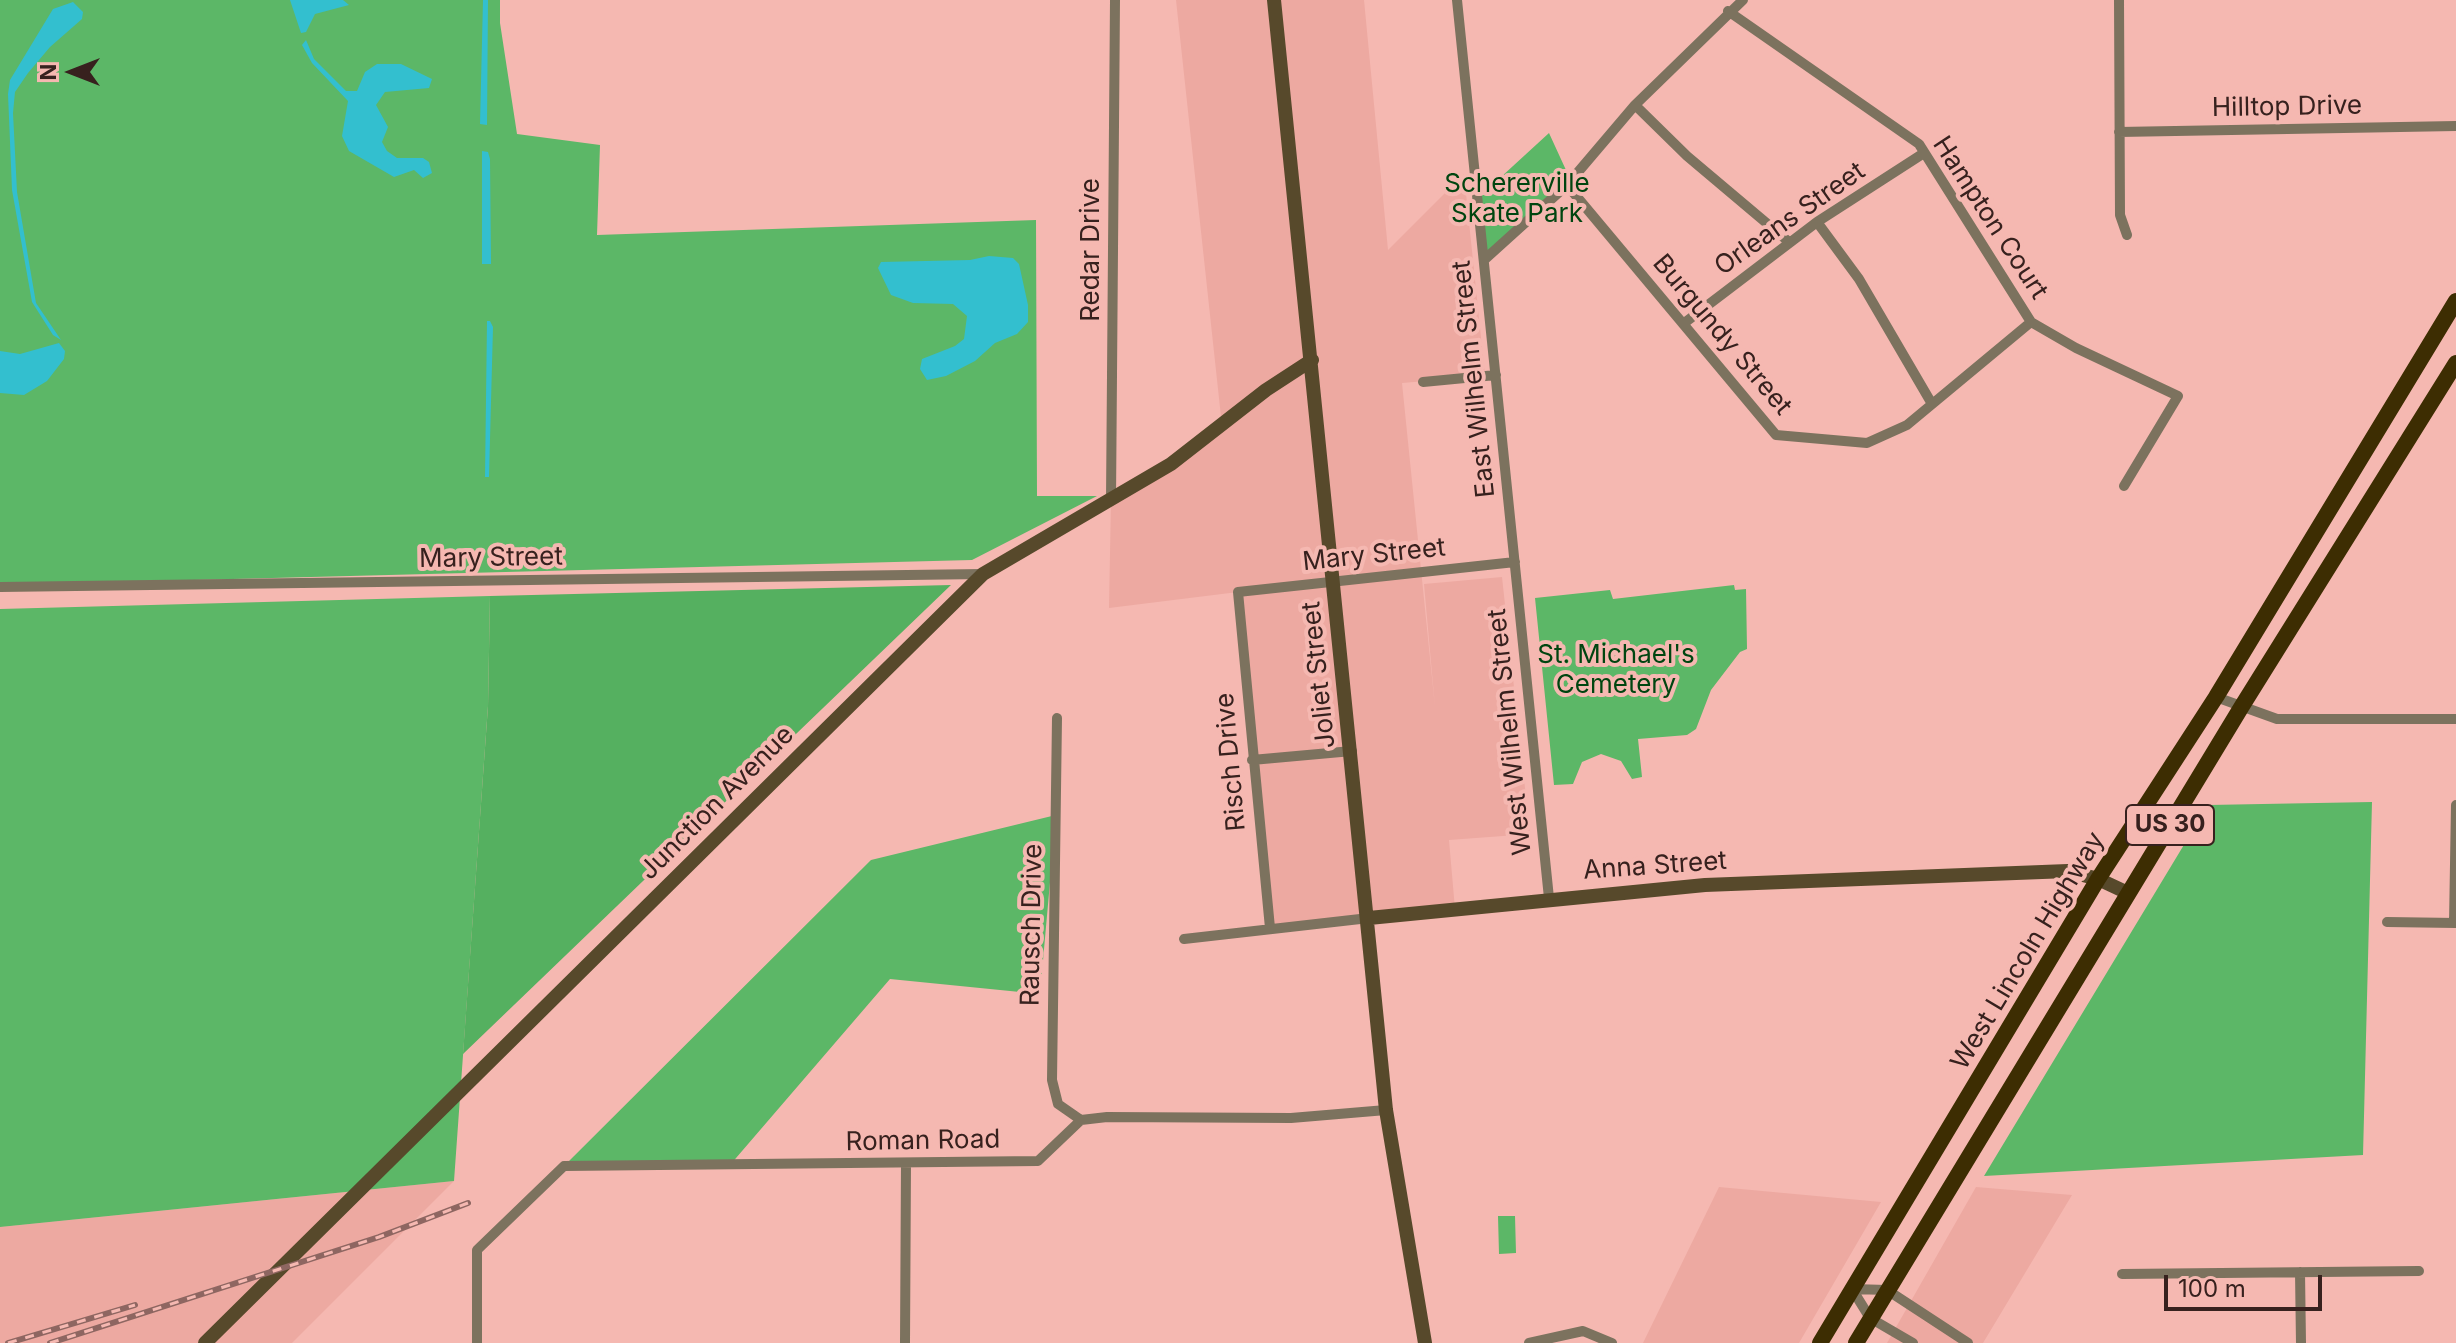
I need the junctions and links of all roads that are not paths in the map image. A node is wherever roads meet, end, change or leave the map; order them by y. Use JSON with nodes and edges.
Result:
{"nodes":[{"id":1,"x":1115,"y":0,"type":"edge"},
{"id":2,"x":1274,"y":0,"type":"edge"},
{"id":3,"x":1457,"y":0,"type":"edge"},
{"id":4,"x":1743,"y":0,"type":"edge"},
{"id":5,"x":2119,"y":0,"type":"edge"},
{"id":6,"x":1728,"y":11,"type":"junction"},
{"id":7,"x":1635,"y":105,"type":"junction"},
{"id":8,"x":2456,"y":126,"type":"edge"},
{"id":9,"x":2119,"y":132,"type":"junction"},
{"id":10,"x":1924,"y":153,"type":"junction"},
{"id":11,"x":1567,"y":185,"type":"junction"},
{"id":12,"x":1817,"y":222,"type":"junction"},
{"id":13,"x":2127,"y":235,"type":"dead end"},
{"id":14,"x":1789,"y":242,"type":"junction"},
{"id":15,"x":1484,"y":260,"type":"junction"},
{"id":16,"x":2456,"y":301,"type":"edge"},
{"id":17,"x":2031,"y":322,"type":"junction"},
{"id":18,"x":1683,"y":324,"type":"junction"},
{"id":19,"x":1312,"y":360,"type":"junction"},
{"id":20,"x":2456,"y":363,"type":"edge"},
{"id":21,"x":1496,"y":375,"type":"junction"},
{"id":22,"x":1423,"y":382,"type":"dead end"},
{"id":23,"x":1932,"y":404,"type":"junction"},
{"id":24,"x":2124,"y":486,"type":"dead end"},
{"id":25,"x":1111,"y":500,"type":"junction"},
{"id":26,"x":1515,"y":562,"type":"junction"},
{"id":27,"x":983,"y":574,"type":"junction"},
{"id":28,"x":1333,"y":582,"type":"junction"},
{"id":29,"x":0,"y":587,"type":"edge"},
{"id":30,"x":1238,"y":592,"type":"joint"},
{"id":31,"x":2216,"y":697,"type":"junction"},
{"id":32,"x":2242,"y":706,"type":"junction"},
{"id":33,"x":1057,"y":718,"type":"dead end"},
{"id":34,"x":2456,"y":719,"type":"edge"},
{"id":35,"x":1352,"y":751,"type":"junction"},
{"id":36,"x":1252,"y":760,"type":"junction"},
{"id":37,"x":2456,"y":805,"type":"edge"},
{"id":38,"x":2098,"y":879,"type":"junction"},
{"id":39,"x":2128,"y":893,"type":"junction"},
{"id":40,"x":1549,"y":898,"type":"junction"},
{"id":41,"x":1369,"y":918,"type":"junction"},
{"id":42,"x":2387,"y":922,"type":"dead end"},
{"id":43,"x":2455,"y":923,"type":"edge"},
{"id":44,"x":1270,"y":928,"type":"junction"},
{"id":45,"x":1184,"y":939,"type":"dead end"},
{"id":46,"x":1386,"y":1110,"type":"junction"},
{"id":47,"x":1081,"y":1120,"type":"junction"},
{"id":48,"x":906,"y":1163,"type":"junction"},
{"id":49,"x":2419,"y":1271,"type":"dead end"},
{"id":50,"x":2300,"y":1272,"type":"junction"},
{"id":51,"x":2122,"y":1274,"type":"dead end"},
{"id":52,"x":1852,"y":1289,"type":"junction"},
{"id":53,"x":1887,"y":1290,"type":"junction"},
{"id":54,"x":1870,"y":1318,"type":"junction"},
{"id":55,"x":205,"y":1343,"type":"edge"},
{"id":56,"x":477,"y":1343,"type":"edge"},
{"id":57,"x":905,"y":1343,"type":"edge"},
{"id":58,"x":1425,"y":1343,"type":"edge"},
{"id":59,"x":1529,"y":1343,"type":"edge"},
{"id":60,"x":1612,"y":1343,"type":"edge"},
{"id":61,"x":1820,"y":1343,"type":"edge"},
{"id":62,"x":1856,"y":1343,"type":"edge"},
{"id":63,"x":1913,"y":1343,"type":"edge"},
{"id":64,"x":1968,"y":1343,"type":"edge"},
{"id":65,"x":2301,"y":1343,"type":"edge"}],
"edges":[{"from":1,"to":25,"type":"street","name":"Redar Drive"},
{"from":2,"to":19,"type":"street","name":"Joliet Street"},
{"from":3,"to":15,"type":"street","name":"East Wilhelm Street"},
{"from":4,"to":6,"type":"street"},
{"from":5,"to":9,"type":"street"},
{"from":6,"to":7,"type":"street"},
{"from":6,"to":10,"type":"street","name":"Hampton Court"},
{"from":7,"to":11,"type":"street"},
{"from":7,"to":14,"type":"street"},
{"from":8,"to":9,"type":"street","name":"Hilltop Drive"},
{"from":9,"to":13,"type":"street"},
{"from":10,"to":12,"type":"street","name":"Orleans Street"},
{"from":10,"to":17,"type":"street","name":"Hampton Court"},
{"from":11,"to":15,"type":"street"},
{"from":11,"to":18,"type":"street","name":"Burgundy Street"},
{"from":12,"to":14,"type":"street","name":"Orleans Street"},
{"from":12,"to":23,"type":"street"},
{"from":14,"to":18,"type":"street","name":"Orleans Street"},
{"from":15,"to":21,"type":"street","name":"East Wilhelm Street"},
{"from":16,"to":31,"type":"main road","name":"West Lincoln Highway","number":"US 30"},
{"from":17,"to":23,"type":"street","name":"Burgundy Street"},
{"from":17,"to":24,"type":"street","name":"Hampton Court"},
{"from":18,"to":23,"type":"street","name":"Burgundy Street"},
{"from":19,"to":25,"type":"street","name":"Junction Avenue"},
{"from":19,"to":28,"type":"street","name":"Joliet Street"},
{"from":20,"to":32,"type":"main road","number":"US 30"},
{"from":21,"to":22,"type":"street"},
{"from":21,"to":26,"type":"street","name":"East Wilhelm Street"},
{"from":25,"to":27,"type":"street","name":"Junction Avenue"},
{"from":26,"to":28,"type":"street","name":"Mary Street"},
{"from":26,"to":40,"type":"street","name":"West Wilhelm Street"},
{"from":27,"to":29,"type":"street","name":"Mary Street"},
{"from":27,"to":55,"type":"street","name":"Junction Avenue"},
{"from":28,"to":30,"type":"street","name":"Mary Street"},
{"from":28,"to":35,"type":"street","name":"Joliet Street"},
{"from":30,"to":36,"type":"street","name":"Risch Drive"},
{"from":31,"to":32,"type":"street"},
{"from":31,"to":38,"type":"main road","name":"West Lincoln Highway","number":"US 30"},
{"from":32,"to":34,"type":"street"},
{"from":32,"to":39,"type":"main road","number":"US 30"},
{"from":33,"to":47,"type":"street","name":"Rausch Drive"},
{"from":35,"to":36,"type":"street"},
{"from":35,"to":41,"type":"street","name":"Joliet Street"},
{"from":36,"to":44,"type":"street","name":"Risch Drive"},
{"from":37,"to":43,"type":"street"},
{"from":38,"to":39,"type":"street","name":"Anna Street"},
{"from":38,"to":40,"type":"street","name":"Anna Street"},
{"from":38,"to":52,"type":"main road","name":"West Lincoln Highway","number":"US 30"},
{"from":39,"to":53,"type":"main road","number":"US 30"},
{"from":40,"to":41,"type":"street","name":"Anna Street"},
{"from":41,"to":44,"type":"street","name":"Anna Street"},
{"from":41,"to":46,"type":"street","name":"Joliet Street"},
{"from":42,"to":43,"type":"street"},
{"from":44,"to":45,"type":"street","name":"Anna Street"},
{"from":46,"to":47,"type":"street"},
{"from":46,"to":58,"type":"street","name":"Joliet Street"},
{"from":47,"to":48,"type":"street","name":"Roman Road"},
{"from":48,"to":56,"type":"street","name":"Roman Road"},
{"from":48,"to":57,"type":"street"},
{"from":49,"to":50,"type":"street"},
{"from":50,"to":51,"type":"street"},
{"from":50,"to":65,"type":"street"},
{"from":52,"to":53,"type":"street"},
{"from":52,"to":54,"type":"street"},
{"from":52,"to":61,"type":"main road","name":"West Lincoln Highway","number":"US 30"},
{"from":53,"to":54,"type":"main road","number":"US 30"},
{"from":53,"to":64,"type":"street"},
{"from":54,"to":62,"type":"main road","number":"US 30"},
{"from":54,"to":63,"type":"street"},
{"from":59,"to":60,"type":"street"}]}
